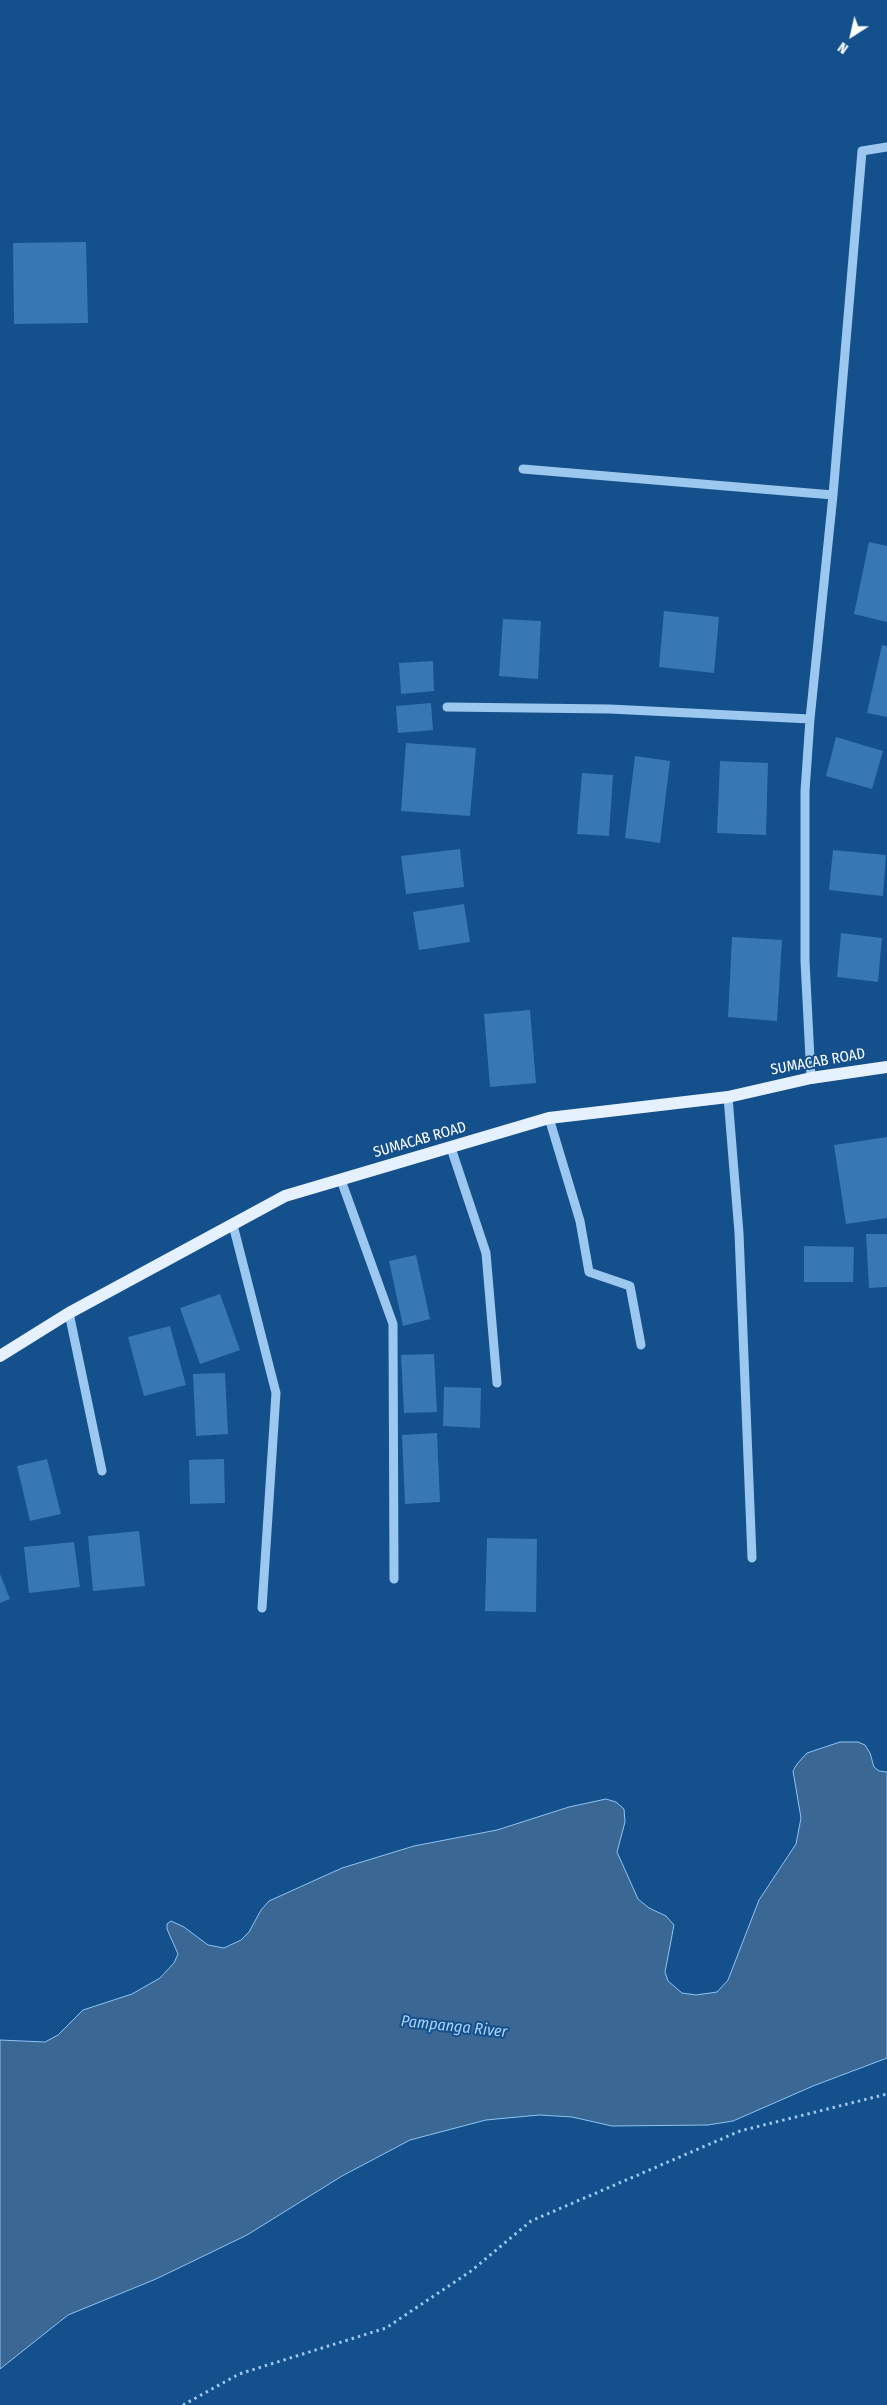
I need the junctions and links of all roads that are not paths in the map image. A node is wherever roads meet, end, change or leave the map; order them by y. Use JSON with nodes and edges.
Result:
{"nodes":[{"id":1,"x":887,"y":147,"type":"edge"},
{"id":2,"x":524,"y":469,"type":"dead end"},
{"id":3,"x":833,"y":495,"type":"junction"},
{"id":4,"x":447,"y":707,"type":"dead end"},
{"id":5,"x":810,"y":719,"type":"junction"},
{"id":6,"x":887,"y":1067,"type":"edge"},
{"id":7,"x":811,"y":1078,"type":"junction"},
{"id":8,"x":728,"y":1096,"type":"junction"},
{"id":9,"x":549,"y":1118,"type":"junction"},
{"id":10,"x":451,"y":1148,"type":"junction"},
{"id":11,"x":340,"y":1180,"type":"junction"},
{"id":12,"x":233,"y":1225,"type":"junction"},
{"id":13,"x":69,"y":1313,"type":"junction"},
{"id":14,"x":641,"y":1345,"type":"dead end"},
{"id":15,"x":0,"y":1356,"type":"edge"},
{"id":16,"x":497,"y":1383,"type":"dead end"},
{"id":17,"x":102,"y":1471,"type":"dead end"},
{"id":18,"x":752,"y":1558,"type":"dead end"},
{"id":19,"x":394,"y":1579,"type":"dead end"},
{"id":20,"x":262,"y":1608,"type":"dead end"}],
"edges":[{"from":1,"to":3,"type":"street"},
{"from":2,"to":3,"type":"street"},
{"from":3,"to":5,"type":"street"},
{"from":4,"to":5,"type":"street"},
{"from":5,"to":7,"type":"street"},
{"from":6,"to":7,"type":"main road","name":"SUMACAB ROAD"},
{"from":7,"to":8,"type":"main road","name":"SUMACAB ROAD"},
{"from":8,"to":9,"type":"main road","name":"SUMACAB ROAD"},
{"from":8,"to":18,"type":"street"},
{"from":9,"to":10,"type":"main road","name":"SUMACAB ROAD"},
{"from":9,"to":14,"type":"street"},
{"from":10,"to":11,"type":"main road","name":"SUMACAB ROAD"},
{"from":10,"to":16,"type":"street"},
{"from":11,"to":12,"type":"main road","name":"SUMACAB ROAD"},
{"from":11,"to":19,"type":"street"},
{"from":12,"to":13,"type":"main road","name":"SUMACAB ROAD"},
{"from":12,"to":20,"type":"street"},
{"from":13,"to":15,"type":"main road","name":"SUMACAB ROAD"},
{"from":13,"to":17,"type":"street"}]}
